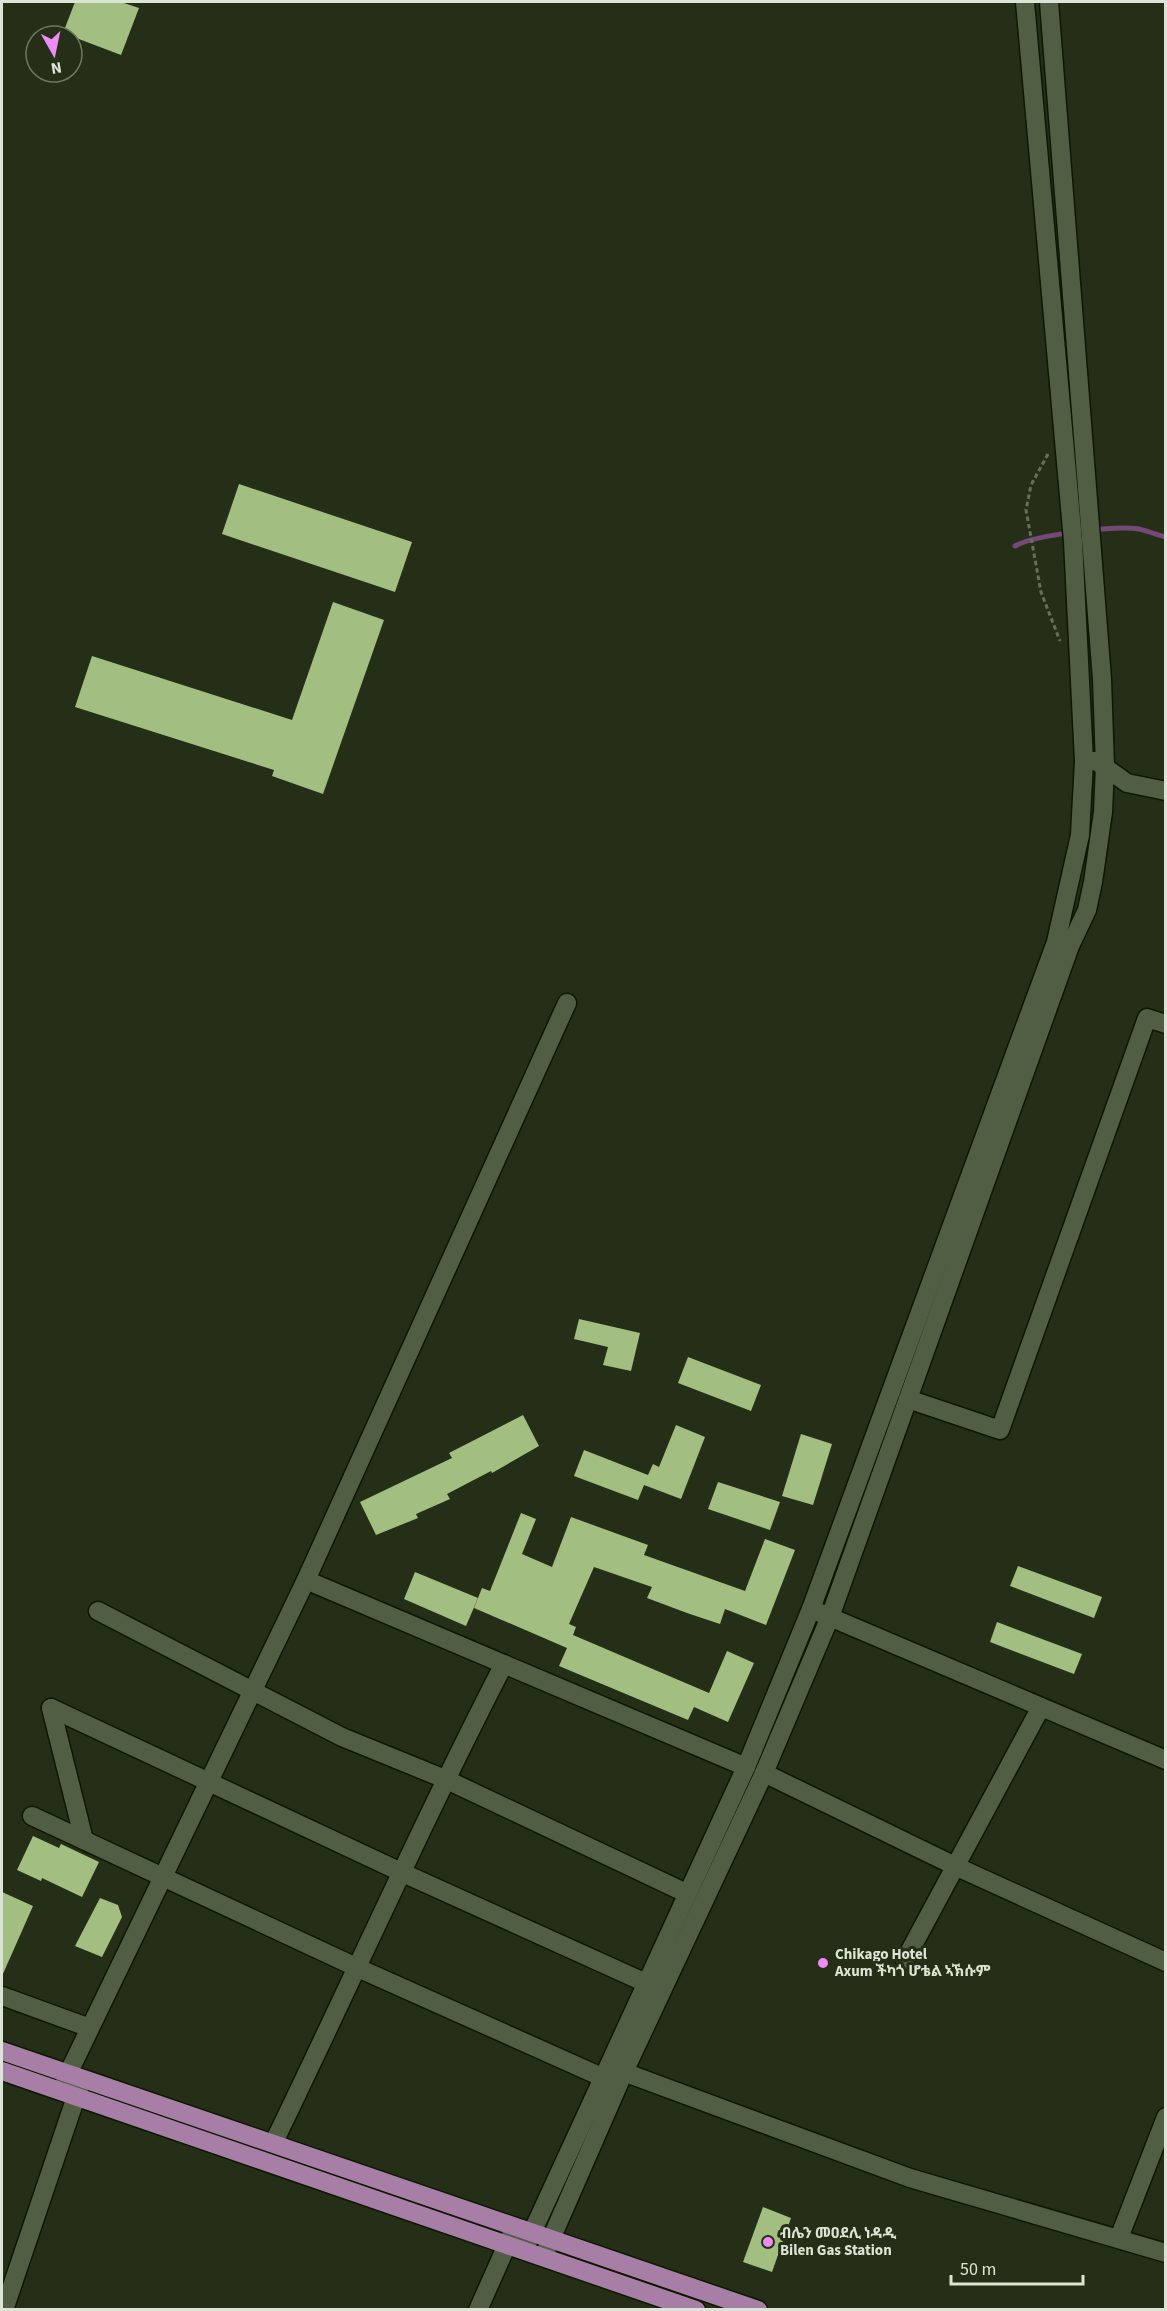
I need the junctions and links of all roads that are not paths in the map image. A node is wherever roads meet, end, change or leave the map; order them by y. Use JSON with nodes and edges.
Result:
{"nodes":[{"id":1,"x":1025,"y":2,"type":"edge"},
{"id":2,"x":1049,"y":2,"type":"edge"},
{"id":3,"x":1084,"y":761,"type":"junction"},
{"id":4,"x":1105,"y":766,"type":"junction"},
{"id":5,"x":1166,"y":791,"type":"edge"},
{"id":6,"x":567,"y":1003,"type":"dead end"},
{"id":7,"x":1166,"y":1024,"type":"edge"},
{"id":8,"x":908,"y":1399,"type":"junction"},
{"id":9,"x":306,"y":1580,"type":"junction"},
{"id":10,"x":812,"y":1609,"type":"junction"},
{"id":11,"x":98,"y":1611,"type":"dead end"},
{"id":12,"x":830,"y":1617,"type":"junction"},
{"id":13,"x":504,"y":1664,"type":"junction"},
{"id":14,"x":253,"y":1691,"type":"junction"},
{"id":15,"x":1041,"y":1707,"type":"junction"},
{"id":16,"x":1166,"y":1760,"type":"edge"},
{"id":17,"x":746,"y":1767,"type":"junction"},
{"id":18,"x":764,"y":1773,"type":"junction"},
{"id":19,"x":445,"y":1779,"type":"junction"},
{"id":20,"x":209,"y":1780,"type":"junction"},
{"id":21,"x":32,"y":1816,"type":"dead end"},
{"id":22,"x":84,"y":1840,"type":"junction"},
{"id":23,"x":955,"y":1866,"type":"junction"},
{"id":24,"x":403,"y":1873,"type":"junction"},
{"id":25,"x":163,"y":1876,"type":"junction"},
{"id":26,"x":686,"y":1893,"type":"junction"},
{"id":27,"x":905,"y":1960,"type":"dead end"},
{"id":28,"x":1166,"y":1962,"type":"edge"},
{"id":29,"x":358,"y":1968,"type":"junction"},
{"id":30,"x":646,"y":1983,"type":"junction"},
{"id":31,"x":2,"y":1996,"type":"edge"},
{"id":32,"x":90,"y":2028,"type":"junction"},
{"id":33,"x":2,"y":2051,"type":"edge"},
{"id":34,"x":2,"y":2071,"type":"edge"},
{"id":35,"x":613,"y":2072,"type":"junction"},
{"id":36,"x":72,"y":2085,"type":"junction"},
{"id":37,"x":1166,"y":2117,"type":"edge"},
{"id":38,"x":274,"y":2142,"type":"junction"},
{"id":39,"x":524,"y":2230,"type":"junction"},
{"id":40,"x":1119,"y":2238,"type":"junction"},
{"id":41,"x":550,"y":2239,"type":"junction"},
{"id":42,"x":516,"y":2247,"type":"junction"},
{"id":43,"x":1166,"y":2253,"type":"edge"},
{"id":44,"x":543,"y":2256,"type":"junction"},
{"id":45,"x":4,"y":2310,"type":"edge"},
{"id":46,"x":478,"y":2310,"type":"edge"},
{"id":47,"x":696,"y":2310,"type":"edge"},
{"id":48,"x":759,"y":2310,"type":"edge"}],
"edges":[{"from":1,"to":3,"type":"street"},
{"from":2,"to":4,"type":"street"},
{"from":3,"to":4,"type":"street"},
{"from":3,"to":10,"type":"street"},
{"from":4,"to":5,"type":"street"},
{"from":4,"to":8,"type":"street"},
{"from":6,"to":9,"type":"street"},
{"from":7,"to":8,"type":"street"},
{"from":8,"to":12,"type":"street"},
{"from":9,"to":13,"type":"street"},
{"from":9,"to":14,"type":"street"},
{"from":10,"to":12,"type":"street"},
{"from":10,"to":17,"type":"street"},
{"from":11,"to":14,"type":"street"},
{"from":12,"to":15,"type":"street"},
{"from":12,"to":18,"type":"street"},
{"from":13,"to":17,"type":"street"},
{"from":13,"to":19,"type":"street"},
{"from":14,"to":19,"type":"street"},
{"from":14,"to":20,"type":"street"},
{"from":15,"to":16,"type":"street"},
{"from":15,"to":23,"type":"street"},
{"from":17,"to":26,"type":"street"},
{"from":18,"to":23,"type":"street"},
{"from":18,"to":35,"type":"street"},
{"from":19,"to":24,"type":"street"},
{"from":19,"to":26,"type":"street"},
{"from":20,"to":22,"type":"street"},
{"from":20,"to":24,"type":"street"},
{"from":20,"to":25,"type":"street"},
{"from":21,"to":22,"type":"street"},
{"from":22,"to":25,"type":"street"},
{"from":23,"to":27,"type":"street"},
{"from":23,"to":28,"type":"street"},
{"from":24,"to":29,"type":"street"},
{"from":24,"to":30,"type":"street"},
{"from":25,"to":29,"type":"street"},
{"from":25,"to":32,"type":"street"},
{"from":26,"to":30,"type":"street"},
{"from":29,"to":35,"type":"street"},
{"from":29,"to":38,"type":"street"},
{"from":30,"to":35,"type":"street"},
{"from":31,"to":32,"type":"street"},
{"from":32,"to":36,"type":"street"},
{"from":33,"to":36,"type":"highway"},
{"from":34,"to":36,"type":"highway"},
{"from":35,"to":39,"type":"street"},
{"from":35,"to":40,"type":"street"},
{"from":35,"to":41,"type":"street"},
{"from":36,"to":38,"type":"highway"},
{"from":36,"to":42,"type":"highway"},
{"from":36,"to":45,"type":"street"},
{"from":37,"to":40,"type":"street"},
{"from":38,"to":39,"type":"highway"},
{"from":39,"to":41,"type":"highway"},
{"from":39,"to":42,"type":"street"},
{"from":40,"to":43,"type":"street"},
{"from":41,"to":44,"type":"street"},
{"from":41,"to":48,"type":"highway"},
{"from":42,"to":44,"type":"highway"},
{"from":42,"to":46,"type":"street"},
{"from":44,"to":47,"type":"highway"}]}
